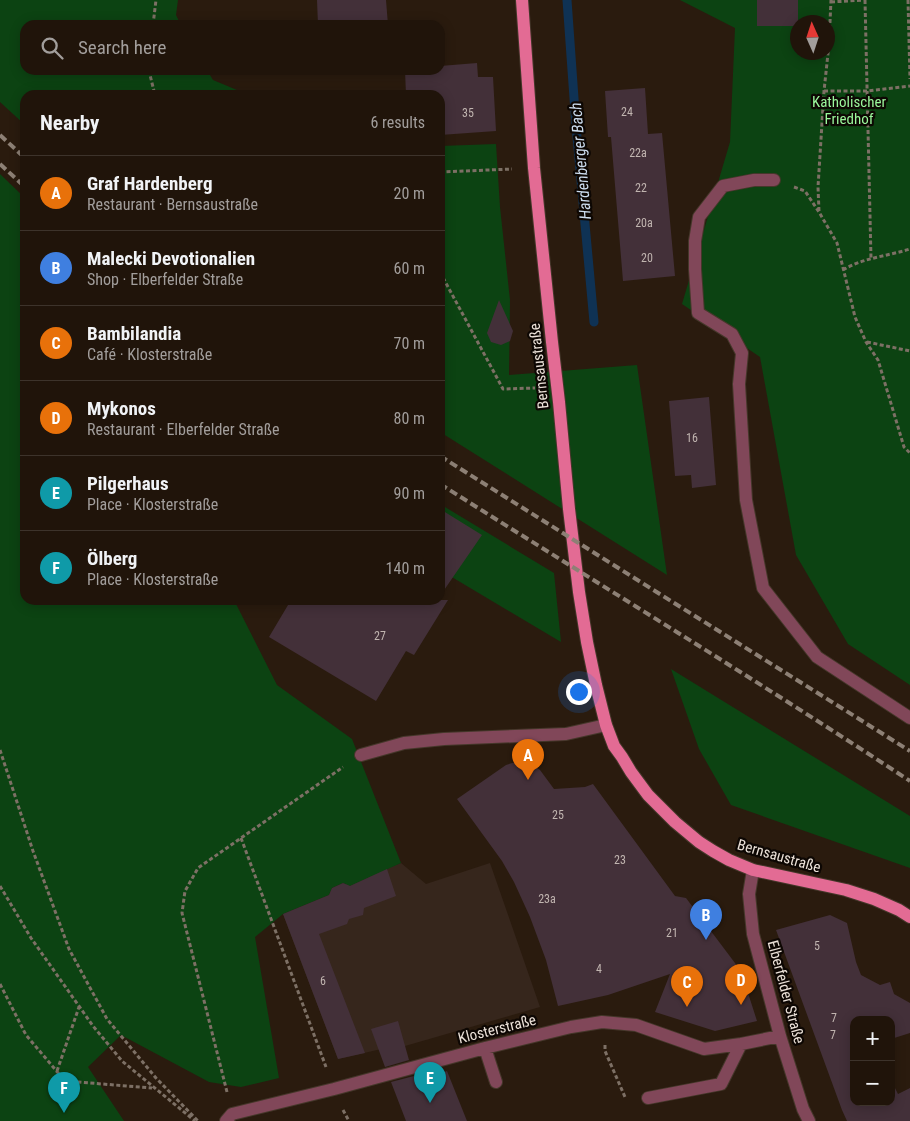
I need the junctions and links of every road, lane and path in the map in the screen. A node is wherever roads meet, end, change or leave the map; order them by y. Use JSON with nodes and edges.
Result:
{"nodes":[{"id":1,"x":156,"y":0,"type":"edge"},
{"id":2,"x":522,"y":0,"type":"edge"},
{"id":3,"x":865,"y":0,"type":"edge"},
{"id":4,"x":908,"y":0,"type":"edge"},
{"id":5,"x":831,"y":1,"type":"edge"},
{"id":6,"x":153,"y":20,"type":"edge"},
{"id":7,"x":150,"y":75,"type":"edge"},
{"id":8,"x":910,"y":79,"type":"edge"},
{"id":9,"x":910,"y":86,"type":"edge"},
{"id":10,"x":154,"y":90,"type":"edge"},
{"id":11,"x":867,"y":90,"type":"junction"},
{"id":12,"x":824,"y":91,"type":"junction"},
{"id":13,"x":534,"y":168,"type":"junction"},
{"id":14,"x":445,"y":172,"type":"edge"},
{"id":15,"x":774,"y":180,"type":"joint"},
{"id":16,"x":819,"y":212,"type":"junction"},
{"id":17,"x":910,"y":249,"type":"edge"},
{"id":18,"x":871,"y":259,"type":"junction"},
{"id":19,"x":843,"y":270,"type":"junction"},
{"id":20,"x":445,"y":281,"type":"edge"},
{"id":21,"x":866,"y":342,"type":"junction"},
{"id":22,"x":910,"y":351,"type":"edge"},
{"id":23,"x":557,"y":386,"type":"junction"},
{"id":24,"x":910,"y":454,"type":"edge"},
{"id":25,"x":910,"y":718,"type":"edge"},
{"id":26,"x":606,"y":725,"type":"junction"},
{"id":27,"x":0,"y":750,"type":"edge"},
{"id":28,"x":361,"y":755,"type":"joint"},
{"id":29,"x":241,"y":838,"type":"junction"},
{"id":30,"x":753,"y":870,"type":"junction"},
{"id":31,"x":0,"y":886,"type":"edge"},
{"id":32,"x":910,"y":917,"type":"edge"},
{"id":33,"x":0,"y":984,"type":"edge"},
{"id":34,"x":79,"y":1007,"type":"junction"},
{"id":35,"x":780,"y":1036,"type":"junction"},
{"id":36,"x":741,"y":1044,"type":"junction"},
{"id":37,"x":485,"y":1048,"type":"junction"},
{"id":38,"x":605,"y":1051,"type":"dead end"},
{"id":39,"x":57,"y":1070,"type":"junction"},
{"id":40,"x":496,"y":1082,"type":"dead end"},
{"id":41,"x":154,"y":1088,"type":"junction"},
{"id":42,"x":334,"y":1089,"type":"junction"},
{"id":43,"x":648,"y":1098,"type":"joint"},
{"id":44,"x":229,"y":1118,"type":"edge"},
{"id":45,"x":196,"y":1121,"type":"edge"},
{"id":46,"x":809,"y":1121,"type":"edge"}],
"edges":[{"from":1,"to":6,"type":"path"},
{"from":2,"to":13,"type":"main road","name":"Bernsaustraße"},
{"from":3,"to":5,"type":"path"},
{"from":3,"to":11,"type":"path"},
{"from":4,"to":8,"type":"path"},
{"from":5,"to":12,"type":"path"},
{"from":7,"to":10,"type":"path"},
{"from":9,"to":11,"type":"path"},
{"from":11,"to":12,"type":"path"},
{"from":11,"to":18,"type":"path"},
{"from":12,"to":16,"type":"path"},
{"from":13,"to":14,"type":"path"},
{"from":13,"to":23,"type":"main road","name":"Bernsaustraße"},
{"from":15,"to":16,"type":"path"},
{"from":15,"to":25,"type":"street"},
{"from":16,"to":19,"type":"path"},
{"from":17,"to":18,"type":"path"},
{"from":18,"to":19,"type":"path"},
{"from":19,"to":21,"type":"path"},
{"from":20,"to":23,"type":"path"},
{"from":21,"to":22,"type":"path"},
{"from":21,"to":24,"type":"path"},
{"from":23,"to":26,"type":"main road","name":"Bernsaustraße"},
{"from":26,"to":28,"type":"street"},
{"from":26,"to":30,"type":"main road","name":"Bernsaustraße"},
{"from":27,"to":45,"type":"path"},
{"from":28,"to":29,"type":"path"},
{"from":29,"to":42,"type":"path"},
{"from":29,"to":44,"type":"path"},
{"from":30,"to":32,"type":"main road","name":"Bernsaustraße"},
{"from":30,"to":35,"type":"street","name":"Elberfelder Straße"},
{"from":31,"to":34,"type":"path"},
{"from":33,"to":39,"type":"path"},
{"from":34,"to":39,"type":"path"},
{"from":34,"to":41,"type":"path"},
{"from":35,"to":36,"type":"street","name":"Klosterstraße"},
{"from":35,"to":46,"type":"street","name":"Elberfelder Straße"},
{"from":36,"to":37,"type":"street","name":"Klosterstraße"},
{"from":36,"to":43,"type":"street"},
{"from":37,"to":40,"type":"street"},
{"from":37,"to":42,"type":"street","name":"Klosterstraße"},
{"from":38,"to":43,"type":"path"},
{"from":39,"to":41,"type":"path"},
{"from":41,"to":45,"type":"path"},
{"from":42,"to":44,"type":"street","name":"Klosterstraße"}]}
